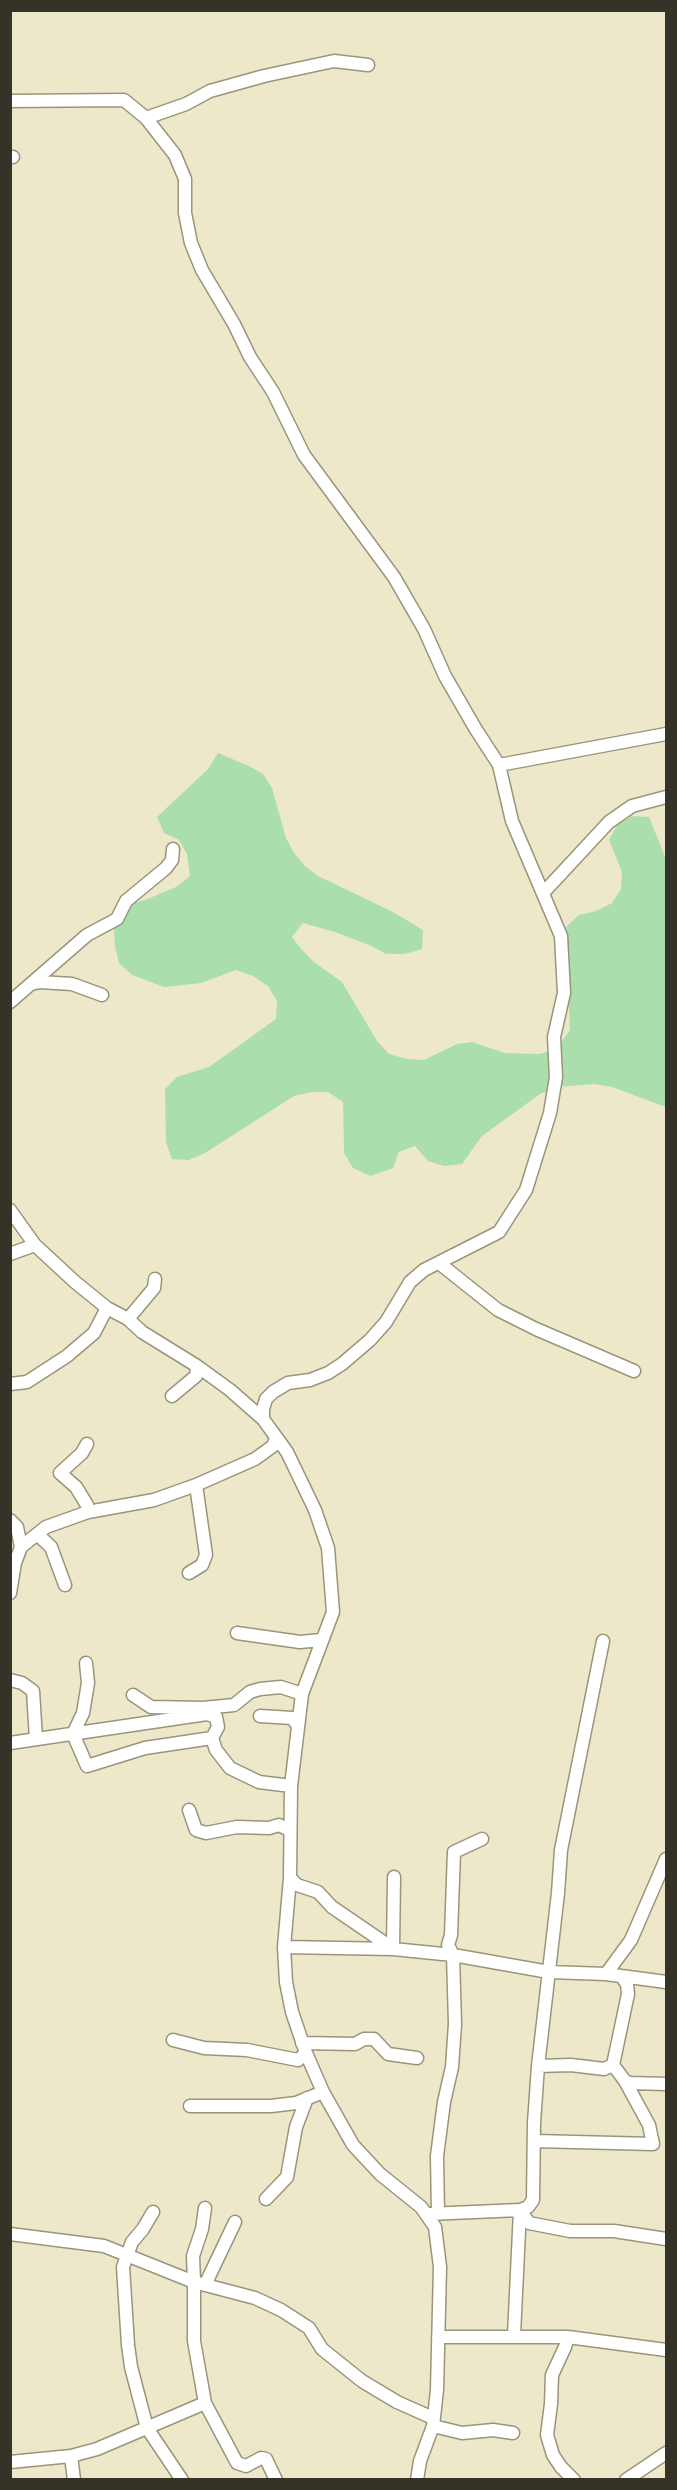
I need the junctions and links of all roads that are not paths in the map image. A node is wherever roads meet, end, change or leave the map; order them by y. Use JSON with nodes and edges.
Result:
{"nodes":[{"id":1,"x":368,"y":65,"type":"dead end"},
{"id":2,"x":10,"y":101,"type":"edge"},
{"id":3,"x":146,"y":118,"type":"junction"},
{"id":4,"x":666,"y":734,"type":"edge"},
{"id":5,"x":499,"y":765,"type":"junction"},
{"id":6,"x":666,"y":796,"type":"edge"},
{"id":7,"x":172,"y":849,"type":"dead end"},
{"id":8,"x":544,"y":892,"type":"junction"},
{"id":9,"x":30,"y":984,"type":"junction"},
{"id":10,"x":102,"y":994,"type":"dead end"},
{"id":11,"x":10,"y":1002,"type":"edge"},
{"id":12,"x":10,"y":1210,"type":"edge"},
{"id":13,"x":34,"y":1245,"type":"junction"},
{"id":14,"x":10,"y":1254,"type":"edge"},
{"id":15,"x":439,"y":1263,"type":"junction"},
{"id":16,"x":155,"y":1278,"type":"dead end"},
{"id":17,"x":107,"y":1308,"type":"junction"},
{"id":18,"x":129,"y":1319,"type":"junction"},
{"id":19,"x":197,"y":1366,"type":"junction"},
{"id":20,"x":634,"y":1371,"type":"dead end"},
{"id":21,"x":10,"y":1384,"type":"edge"},
{"id":22,"x":172,"y":1395,"type":"dead end"},
{"id":23,"x":263,"y":1419,"type":"junction"},
{"id":24,"x":276,"y":1438,"type":"junction"},
{"id":25,"x":87,"y":1444,"type":"dead end"},
{"id":26,"x":196,"y":1485,"type":"junction"},
{"id":27,"x":88,"y":1512,"type":"junction"},
{"id":28,"x":10,"y":1520,"type":"edge"},
{"id":29,"x":36,"y":1534,"type":"junction"},
{"id":30,"x":21,"y":1547,"type":"junction"},
{"id":31,"x":189,"y":1573,"type":"dead end"},
{"id":32,"x":65,"y":1585,"type":"dead end"},
{"id":33,"x":10,"y":1593,"type":"edge"},
{"id":34,"x":237,"y":1633,"type":"dead end"},
{"id":35,"x":321,"y":1640,"type":"junction"},
{"id":36,"x":603,"y":1641,"type":"dead end"},
{"id":37,"x":86,"y":1663,"type":"dead end"},
{"id":38,"x":10,"y":1680,"type":"edge"},
{"id":39,"x":302,"y":1694,"type":"junction"},
{"id":40,"x":133,"y":1695,"type":"dead end"},
{"id":41,"x":260,"y":1716,"type":"dead end"},
{"id":42,"x":298,"y":1726,"type":"junction"},
{"id":43,"x":73,"y":1734,"type":"junction"},
{"id":44,"x":212,"y":1738,"type":"junction"},
{"id":45,"x":36,"y":1739,"type":"junction"},
{"id":46,"x":10,"y":1743,"type":"edge"},
{"id":47,"x":291,"y":1786,"type":"junction"},
{"id":48,"x":189,"y":1810,"type":"dead end"},
{"id":49,"x":289,"y":1830,"type":"junction"},
{"id":50,"x":482,"y":1839,"type":"dead end"},
{"id":51,"x":666,"y":1859,"type":"edge"},
{"id":52,"x":394,"y":1877,"type":"dead end"},
{"id":53,"x":290,"y":1878,"type":"junction"},
{"id":54,"x":284,"y":1947,"type":"junction"},
{"id":55,"x":393,"y":1949,"type":"junction"},
{"id":56,"x":453,"y":1955,"type":"junction"},
{"id":57,"x":549,"y":1972,"type":"junction"},
{"id":58,"x":606,"y":1974,"type":"junction"},
{"id":59,"x":621,"y":1976,"type":"junction"},
{"id":60,"x":666,"y":1982,"type":"edge"},
{"id":61,"x":173,"y":2040,"type":"dead end"},
{"id":62,"x":304,"y":2048,"type":"junction"},
{"id":63,"x":417,"y":2058,"type":"dead end"},
{"id":64,"x":613,"y":2065,"type":"junction"},
{"id":65,"x":538,"y":2066,"type":"junction"},
{"id":66,"x":625,"y":2081,"type":"junction"},
{"id":67,"x":666,"y":2084,"type":"edge"},
{"id":68,"x":323,"y":2092,"type":"junction"},
{"id":69,"x":307,"y":2098,"type":"junction"},
{"id":70,"x":190,"y":2106,"type":"dead end"},
{"id":71,"x":535,"y":2141,"type":"junction"},
{"id":72,"x":266,"y":2199,"type":"dead end"},
{"id":73,"x":205,"y":2208,"type":"dead end"},
{"id":74,"x":520,"y":2210,"type":"junction"},
{"id":75,"x":153,"y":2212,"type":"dead end"},
{"id":76,"x":433,"y":2214,"type":"junction"},
{"id":77,"x":235,"y":2222,"type":"dead end"},
{"id":78,"x":10,"y":2234,"type":"edge"},
{"id":79,"x":666,"y":2239,"type":"edge"},
{"id":80,"x":125,"y":2255,"type":"junction"},
{"id":81,"x":200,"y":2283,"type":"junction"},
{"id":82,"x":514,"y":2335,"type":"junction"},
{"id":83,"x":438,"y":2337,"type":"junction"},
{"id":84,"x":568,"y":2337,"type":"junction"},
{"id":85,"x":666,"y":2350,"type":"edge"},
{"id":86,"x":206,"y":2403,"type":"junction"},
{"id":87,"x":433,"y":2422,"type":"junction"},
{"id":88,"x":147,"y":2428,"type":"junction"},
{"id":89,"x":513,"y":2433,"type":"dead end"},
{"id":90,"x":666,"y":2453,"type":"edge"},
{"id":91,"x":71,"y":2456,"type":"junction"},
{"id":92,"x":10,"y":2462,"type":"edge"},
{"id":93,"x":74,"y":2480,"type":"edge"},
{"id":94,"x":182,"y":2480,"type":"edge"},
{"id":95,"x":276,"y":2480,"type":"edge"},
{"id":96,"x":417,"y":2480,"type":"edge"},
{"id":97,"x":574,"y":2480,"type":"edge"},
{"id":98,"x":626,"y":2480,"type":"edge"}],
"edges":[{"from":1,"to":3,"type":"street"},
{"from":2,"to":3,"type":"street"},
{"from":3,"to":5,"type":"street"},
{"from":4,"to":5,"type":"street"},
{"from":5,"to":8,"type":"street"},
{"from":6,"to":8,"type":"street"},
{"from":7,"to":9,"type":"street"},
{"from":8,"to":15,"type":"street"},
{"from":9,"to":10,"type":"street"},
{"from":9,"to":11,"type":"street"},
{"from":12,"to":13,"type":"street"},
{"from":13,"to":14,"type":"street"},
{"from":13,"to":17,"type":"street"},
{"from":15,"to":20,"type":"street"},
{"from":15,"to":23,"type":"street"},
{"from":16,"to":18,"type":"street"},
{"from":17,"to":18,"type":"street"},
{"from":17,"to":21,"type":"street"},
{"from":18,"to":19,"type":"street"},
{"from":19,"to":22,"type":"street"},
{"from":19,"to":23,"type":"street"},
{"from":23,"to":24,"type":"street"},
{"from":24,"to":26,"type":"street"},
{"from":24,"to":35,"type":"street"},
{"from":25,"to":27,"type":"street"},
{"from":26,"to":27,"type":"street"},
{"from":26,"to":31,"type":"street"},
{"from":27,"to":29,"type":"street"},
{"from":28,"to":30,"type":"street"},
{"from":29,"to":30,"type":"street"},
{"from":29,"to":32,"type":"street"},
{"from":30,"to":33,"type":"street"},
{"from":34,"to":35,"type":"street"},
{"from":35,"to":39,"type":"street"},
{"from":36,"to":57,"type":"street"},
{"from":37,"to":43,"type":"street"},
{"from":38,"to":45,"type":"street"},
{"from":39,"to":40,"type":"street"},
{"from":39,"to":42,"type":"street"},
{"from":41,"to":42,"type":"street"},
{"from":42,"to":47,"type":"street"},
{"from":43,"to":44,"type":"street"},
{"from":43,"to":44,"type":"street"},
{"from":43,"to":45,"type":"street"},
{"from":44,"to":47,"type":"street"},
{"from":45,"to":46,"type":"street"},
{"from":47,"to":49,"type":"street"},
{"from":48,"to":49,"type":"street"},
{"from":49,"to":53,"type":"street"},
{"from":50,"to":56,"type":"street"},
{"from":51,"to":58,"type":"street"},
{"from":52,"to":55,"type":"street"},
{"from":53,"to":54,"type":"street"},
{"from":53,"to":55,"type":"street"},
{"from":54,"to":55,"type":"street"},
{"from":54,"to":62,"type":"street"},
{"from":55,"to":56,"type":"street"},
{"from":56,"to":57,"type":"street"},
{"from":56,"to":76,"type":"street"},
{"from":57,"to":58,"type":"street"},
{"from":57,"to":65,"type":"street"},
{"from":58,"to":59,"type":"street"},
{"from":59,"to":60,"type":"street"},
{"from":59,"to":64,"type":"street"},
{"from":61,"to":62,"type":"street"},
{"from":62,"to":63,"type":"street"},
{"from":62,"to":68,"type":"street"},
{"from":64,"to":65,"type":"street"},
{"from":64,"to":66,"type":"street"},
{"from":65,"to":71,"type":"street"},
{"from":66,"to":67,"type":"street"},
{"from":66,"to":71,"type":"street"},
{"from":68,"to":69,"type":"street"},
{"from":68,"to":76,"type":"street"},
{"from":69,"to":70,"type":"street"},
{"from":69,"to":72,"type":"street"},
{"from":71,"to":74,"type":"street"},
{"from":73,"to":81,"type":"street"},
{"from":74,"to":76,"type":"street"},
{"from":74,"to":79,"type":"street"},
{"from":74,"to":82,"type":"street"},
{"from":75,"to":80,"type":"street"},
{"from":76,"to":83,"type":"street"},
{"from":77,"to":81,"type":"street"},
{"from":78,"to":80,"type":"street"},
{"from":80,"to":81,"type":"street"},
{"from":80,"to":88,"type":"street"},
{"from":81,"to":86,"type":"street"},
{"from":81,"to":87,"type":"street"},
{"from":82,"to":83,"type":"street"},
{"from":82,"to":84,"type":"street"},
{"from":83,"to":87,"type":"street"},
{"from":84,"to":85,"type":"street"},
{"from":84,"to":97,"type":"street"},
{"from":86,"to":88,"type":"street"},
{"from":86,"to":95,"type":"street"},
{"from":87,"to":89,"type":"street"},
{"from":87,"to":96,"type":"street"},
{"from":88,"to":91,"type":"street"},
{"from":88,"to":94,"type":"street"},
{"from":90,"to":98,"type":"street"},
{"from":91,"to":92,"type":"street"},
{"from":91,"to":93,"type":"street"}]}
